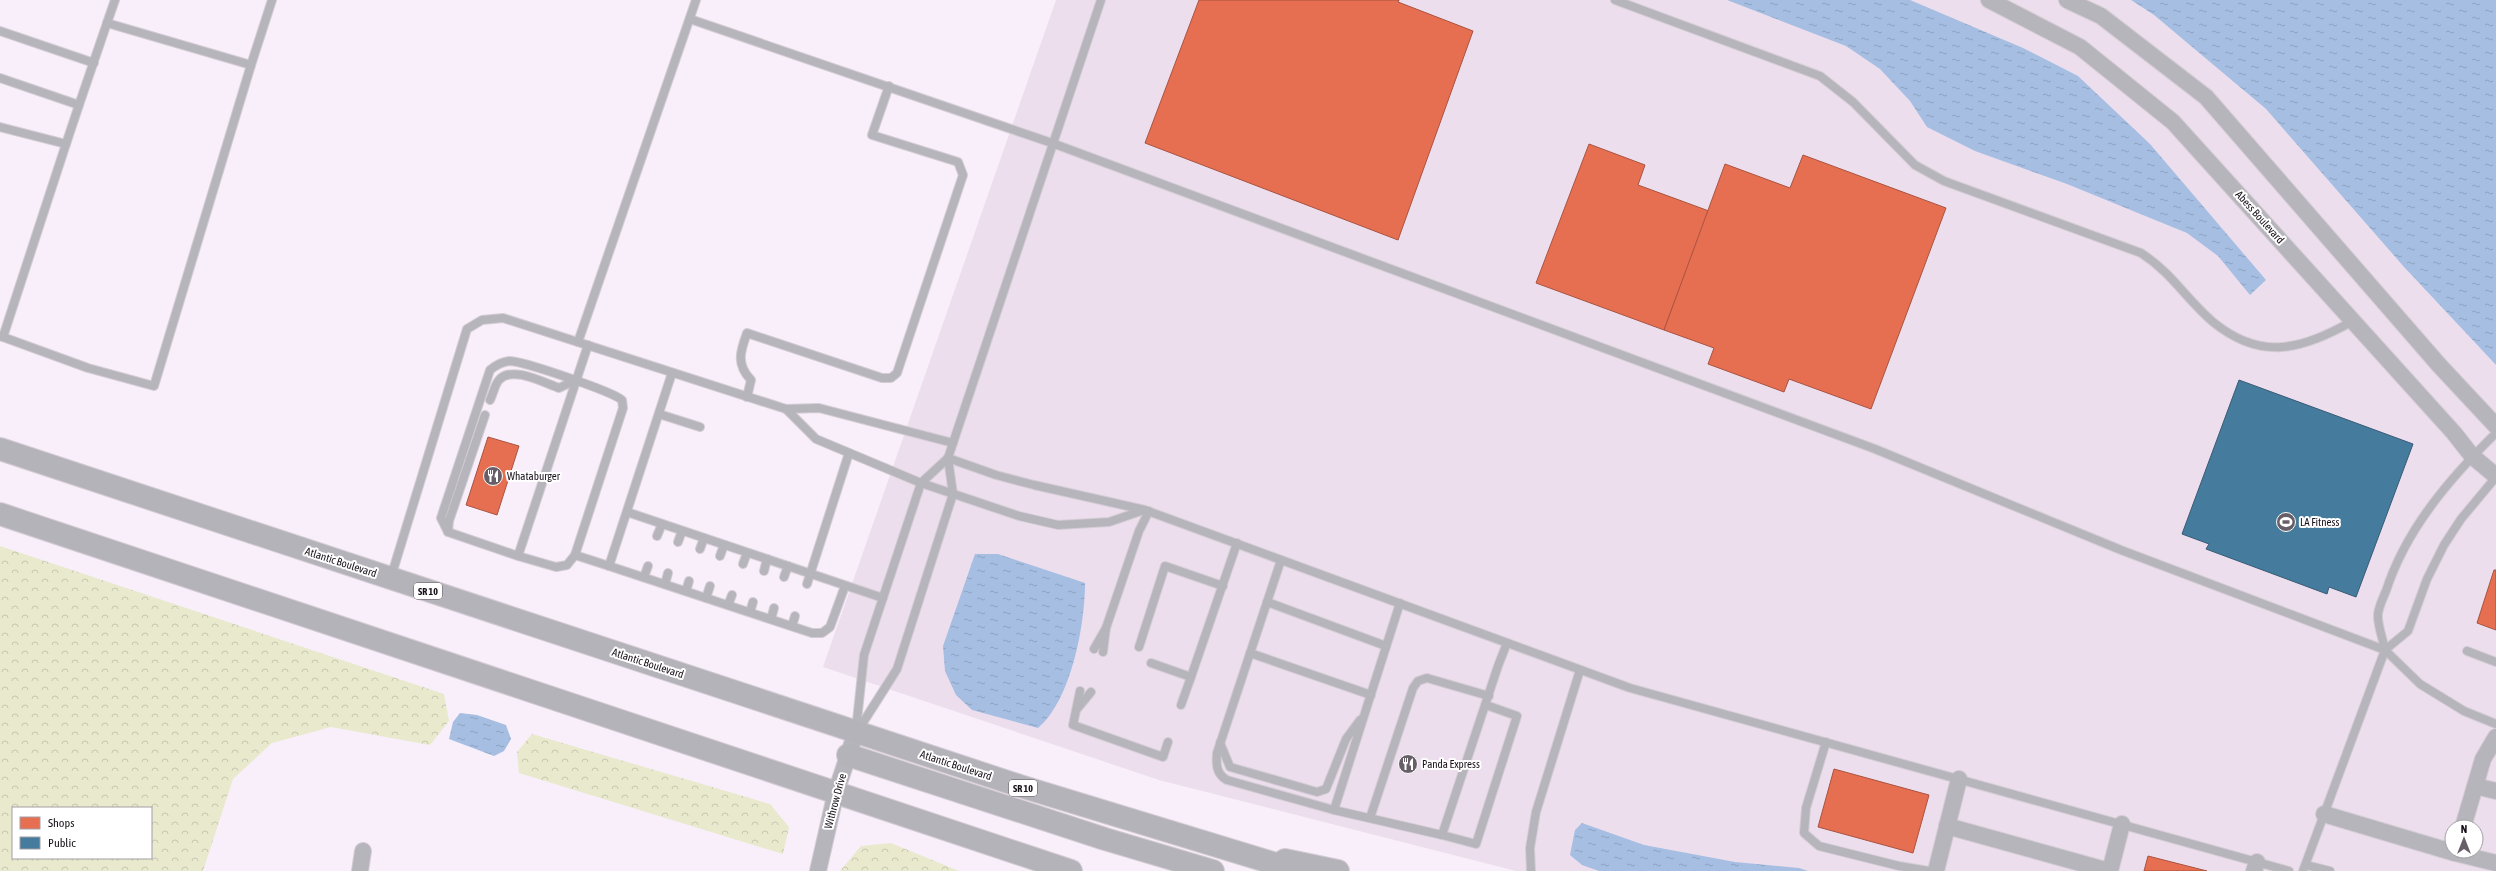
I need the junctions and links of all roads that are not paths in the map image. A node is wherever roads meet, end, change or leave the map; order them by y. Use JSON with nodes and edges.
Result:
{"nodes":[{"id":1,"x":114,"y":0,"type":"edge"},
{"id":2,"x":272,"y":0,"type":"edge"},
{"id":3,"x":696,"y":0,"type":"edge"},
{"id":4,"x":1101,"y":0,"type":"edge"},
{"id":5,"x":1615,"y":0,"type":"edge"},
{"id":6,"x":1989,"y":0,"type":"edge"},
{"id":7,"x":2067,"y":0,"type":"edge"},
{"id":8,"x":690,"y":19,"type":"junction"},
{"id":9,"x":107,"y":23,"type":"junction"},
{"id":10,"x":0,"y":31,"type":"edge"},
{"id":11,"x":94,"y":63,"type":"junction"},
{"id":12,"x":251,"y":65,"type":"junction"},
{"id":13,"x":0,"y":78,"type":"edge"},
{"id":14,"x":889,"y":86,"type":"junction"},
{"id":15,"x":79,"y":105,"type":"junction"},
{"id":16,"x":0,"y":127,"type":"edge"},
{"id":17,"x":1052,"y":143,"type":"junction"},
{"id":18,"x":66,"y":144,"type":"junction"},
{"id":19,"x":2353,"y":321,"type":"junction"},
{"id":20,"x":1,"y":337,"type":"edge"},
{"id":21,"x":578,"y":342,"type":"junction"},
{"id":22,"x":588,"y":345,"type":"junction"},
{"id":23,"x":672,"y":373,"type":"junction"},
{"id":24,"x":576,"y":380,"type":"junction"},
{"id":25,"x":747,"y":396,"type":"junction"},
{"id":26,"x":490,"y":400,"type":"dead end"},
{"id":27,"x":786,"y":409,"type":"junction"},
{"id":28,"x":659,"y":414,"type":"junction"},
{"id":29,"x":485,"y":415,"type":"dead end"},
{"id":30,"x":2496,"y":426,"type":"edge"},
{"id":31,"x":700,"y":427,"type":"dead end"},
{"id":32,"x":2496,"y":433,"type":"edge"},
{"id":33,"x":953,"y":443,"type":"junction"},
{"id":34,"x":0,"y":448,"type":"edge"},
{"id":35,"x":849,"y":453,"type":"junction"},
{"id":36,"x":2472,"y":456,"type":"junction"},
{"id":37,"x":948,"y":458,"type":"junction"},
{"id":38,"x":2496,"y":476,"type":"edge"},
{"id":39,"x":921,"y":483,"type":"junction"},
{"id":40,"x":953,"y":494,"type":"junction"},
{"id":41,"x":1147,"y":510,"type":"junction"},
{"id":42,"x":627,"y":512,"type":"junction"},
{"id":43,"x":0,"y":514,"type":"edge"},
{"id":44,"x":662,"y":524,"type":"junction"},
{"id":45,"x":682,"y":530,"type":"junction"},
{"id":46,"x":448,"y":532,"type":"junction"},
{"id":47,"x":657,"y":536,"type":"dead end"},
{"id":48,"x":704,"y":538,"type":"junction"},
{"id":49,"x":678,"y":542,"type":"dead end"},
{"id":50,"x":1237,"y":543,"type":"junction"},
{"id":51,"x":724,"y":545,"type":"junction"},
{"id":52,"x":700,"y":549,"type":"dead end"},
{"id":53,"x":747,"y":553,"type":"junction"},
{"id":54,"x":575,"y":555,"type":"junction"},
{"id":55,"x":518,"y":556,"type":"junction"},
{"id":56,"x":720,"y":556,"type":"dead end"},
{"id":57,"x":767,"y":559,"type":"junction"},
{"id":58,"x":1281,"y":560,"type":"junction"},
{"id":59,"x":743,"y":564,"type":"dead end"},
{"id":60,"x":609,"y":566,"type":"junction"},
{"id":61,"x":648,"y":566,"type":"dead end"},
{"id":62,"x":788,"y":566,"type":"junction"},
{"id":63,"x":764,"y":571,"type":"dead end"},
{"id":64,"x":668,"y":573,"type":"dead end"},
{"id":65,"x":810,"y":574,"type":"junction"},
{"id":66,"x":784,"y":577,"type":"dead end"},
{"id":67,"x":390,"y":578,"type":"junction"},
{"id":68,"x":644,"y":578,"type":"junction"},
{"id":69,"x":689,"y":581,"type":"dead end"},
{"id":70,"x":665,"y":584,"type":"junction"},
{"id":71,"x":807,"y":584,"type":"dead end"},
{"id":72,"x":710,"y":586,"type":"dead end"},
{"id":73,"x":845,"y":586,"type":"junction"},
{"id":74,"x":1223,"y":586,"type":"junction"},
{"id":75,"x":686,"y":591,"type":"junction"},
{"id":76,"x":732,"y":595,"type":"dead end"},
{"id":77,"x":706,"y":598,"type":"junction"},
{"id":78,"x":883,"y":598,"type":"junction"},
{"id":79,"x":753,"y":602,"type":"dead end"},
{"id":80,"x":1267,"y":602,"type":"junction"},
{"id":81,"x":1400,"y":604,"type":"junction"},
{"id":82,"x":728,"y":605,"type":"junction"},
{"id":83,"x":774,"y":608,"type":"dead end"},
{"id":84,"x":750,"y":612,"type":"junction"},
{"id":85,"x":795,"y":616,"type":"dead end"},
{"id":86,"x":771,"y":619,"type":"junction"},
{"id":87,"x":792,"y":626,"type":"junction"},
{"id":88,"x":1106,"y":628,"type":"junction"},
{"id":89,"x":1507,"y":643,"type":"junction"},
{"id":90,"x":1386,"y":646,"type":"junction"},
{"id":91,"x":1139,"y":647,"type":"dead end"},
{"id":92,"x":1094,"y":649,"type":"dead end"},
{"id":93,"x":2385,"y":650,"type":"junction"},
{"id":94,"x":2467,"y":651,"type":"dead end"},
{"id":95,"x":1103,"y":652,"type":"dead end"},
{"id":96,"x":1250,"y":652,"type":"junction"},
{"id":97,"x":2496,"y":662,"type":"edge"},
{"id":98,"x":1151,"y":663,"type":"dead end"},
{"id":99,"x":1580,"y":670,"type":"junction"},
{"id":100,"x":1191,"y":677,"type":"junction"},
{"id":101,"x":1080,"y":691,"type":"dead end"},
{"id":102,"x":1091,"y":692,"type":"dead end"},
{"id":103,"x":1371,"y":695,"type":"junction"},
{"id":104,"x":1489,"y":696,"type":"junction"},
{"id":105,"x":1182,"y":705,"type":"dead end"},
{"id":106,"x":1486,"y":705,"type":"junction"},
{"id":107,"x":1077,"y":709,"type":"junction"},
{"id":108,"x":1364,"y":715,"type":"junction"},
{"id":109,"x":2496,"y":724,"type":"edge"},
{"id":110,"x":856,"y":732,"type":"junction"},
{"id":111,"x":2496,"y":737,"type":"edge"},
{"id":112,"x":1168,"y":742,"type":"dead end"},
{"id":113,"x":1826,"y":742,"type":"junction"},
{"id":114,"x":1220,"y":743,"type":"junction"},
{"id":115,"x":848,"y":755,"type":"junction"},
{"id":116,"x":1959,"y":779,"type":"junction"},
{"id":117,"x":2475,"y":786,"type":"junction"},
{"id":118,"x":2496,"y":791,"type":"edge"},
{"id":119,"x":836,"y":792,"type":"junction"},
{"id":120,"x":1334,"y":810,"type":"junction"},
{"id":121,"x":2324,"y":814,"type":"junction"},
{"id":122,"x":1370,"y":818,"type":"junction"},
{"id":123,"x":2465,"y":819,"type":"edge"},
{"id":124,"x":2122,"y":824,"type":"junction"},
{"id":125,"x":1947,"y":826,"type":"junction"},
{"id":126,"x":1442,"y":835,"type":"junction"},
{"id":127,"x":1192,"y":840,"type":"junction"},
{"id":128,"x":2444,"y":849,"type":"edge"},
{"id":129,"x":363,"y":851,"type":"dead end"},
{"id":130,"x":2481,"y":859,"type":"edge"},
{"id":131,"x":2496,"y":863,"type":"edge"},
{"id":132,"x":2255,"y":866,"type":"edge"},
{"id":133,"x":2304,"y":868,"type":"edge"},
{"id":134,"x":1060,"y":869,"type":"edge"},
{"id":135,"x":360,"y":871,"type":"edge"},
{"id":136,"x":818,"y":871,"type":"edge"},
{"id":137,"x":1213,"y":871,"type":"edge"},
{"id":138,"x":1299,"y":871,"type":"edge"},
{"id":139,"x":1338,"y":871,"type":"edge"},
{"id":140,"x":1532,"y":871,"type":"edge"},
{"id":141,"x":1929,"y":871,"type":"edge"},
{"id":142,"x":1936,"y":871,"type":"edge"},
{"id":143,"x":2110,"y":871,"type":"edge"},
{"id":144,"x":2289,"y":871,"type":"edge"},
{"id":145,"x":2330,"y":871,"type":"edge"}],
"edges":[{"from":1,"to":9,"type":"lane"},
{"from":2,"to":12,"type":"lane"},
{"from":3,"to":8,"type":"lane"},
{"from":4,"to":17,"type":"lane"},
{"from":5,"to":19,"type":"lane"},
{"from":6,"to":19,"type":"street","name":"Abess Boulevard"},
{"from":7,"to":30,"type":"street"},
{"from":8,"to":14,"type":"lane"},
{"from":8,"to":21,"type":"lane"},
{"from":9,"to":11,"type":"lane"},
{"from":9,"to":12,"type":"lane"},
{"from":10,"to":11,"type":"lane"},
{"from":11,"to":15,"type":"lane"},
{"from":12,"to":20,"type":"lane"},
{"from":13,"to":15,"type":"lane"},
{"from":14,"to":17,"type":"lane"},
{"from":14,"to":25,"type":"lane"},
{"from":15,"to":18,"type":"lane"},
{"from":16,"to":18,"type":"lane"},
{"from":17,"to":33,"type":"lane"},
{"from":17,"to":93,"type":"lane"},
{"from":18,"to":20,"type":"lane"},
{"from":19,"to":36,"type":"street","name":"Abess Boulevard"},
{"from":21,"to":22,"type":"lane"},
{"from":21,"to":67,"type":"lane"},
{"from":22,"to":23,"type":"lane"},
{"from":22,"to":24,"type":"lane"},
{"from":23,"to":25,"type":"lane"},
{"from":23,"to":28,"type":"lane"},
{"from":24,"to":26,"type":"lane"},
{"from":24,"to":46,"type":"lane"},
{"from":24,"to":54,"type":"lane"},
{"from":24,"to":55,"type":"lane"},
{"from":25,"to":27,"type":"lane"},
{"from":27,"to":33,"type":"lane"},
{"from":27,"to":35,"type":"lane"},
{"from":28,"to":31,"type":"lane"},
{"from":28,"to":42,"type":"lane"},
{"from":29,"to":46,"type":"lane"},
{"from":32,"to":36,"type":"lane"},
{"from":33,"to":37,"type":"lane"},
{"from":34,"to":67,"type":"highway","name":"Atlantic Boulevard","number":"SR 10"},
{"from":35,"to":39,"type":"lane"},
{"from":35,"to":65,"type":"lane"},
{"from":36,"to":38,"type":"street","name":"Abess Boulevard"},
{"from":36,"to":93,"type":"lane"},
{"from":37,"to":39,"type":"lane"},
{"from":37,"to":40,"type":"lane"},
{"from":37,"to":41,"type":"lane"},
{"from":38,"to":93,"type":"lane"},
{"from":39,"to":40,"type":"lane"},
{"from":39,"to":78,"type":"lane"},
{"from":40,"to":41,"type":"lane"},
{"from":40,"to":110,"type":"lane"},
{"from":41,"to":50,"type":"lane"},
{"from":41,"to":88,"type":"lane"},
{"from":42,"to":44,"type":"lane"},
{"from":42,"to":60,"type":"lane"},
{"from":43,"to":119,"type":"highway"},
{"from":44,"to":45,"type":"lane"},
{"from":44,"to":47,"type":"lane"},
{"from":45,"to":48,"type":"lane"},
{"from":45,"to":49,"type":"lane"},
{"from":46,"to":55,"type":"lane"},
{"from":48,"to":51,"type":"lane"},
{"from":48,"to":52,"type":"lane"},
{"from":50,"to":58,"type":"lane"},
{"from":50,"to":74,"type":"lane"},
{"from":51,"to":53,"type":"lane"},
{"from":51,"to":56,"type":"lane"},
{"from":53,"to":57,"type":"lane"},
{"from":53,"to":59,"type":"lane"},
{"from":54,"to":55,"type":"lane"},
{"from":54,"to":60,"type":"lane"},
{"from":57,"to":62,"type":"lane"},
{"from":57,"to":63,"type":"lane"},
{"from":58,"to":80,"type":"lane"},
{"from":58,"to":81,"type":"lane"},
{"from":60,"to":68,"type":"lane"},
{"from":61,"to":68,"type":"lane"},
{"from":62,"to":65,"type":"lane"},
{"from":62,"to":66,"type":"lane"},
{"from":64,"to":70,"type":"lane"},
{"from":65,"to":71,"type":"lane"},
{"from":65,"to":73,"type":"lane"},
{"from":67,"to":110,"type":"highway","name":"Atlantic Boulevard","number":"SR 10"},
{"from":68,"to":70,"type":"lane"},
{"from":69,"to":75,"type":"lane"},
{"from":70,"to":75,"type":"lane"},
{"from":72,"to":77,"type":"lane"},
{"from":73,"to":78,"type":"lane"},
{"from":73,"to":87,"type":"lane"},
{"from":74,"to":91,"type":"lane"},
{"from":74,"to":100,"type":"lane"},
{"from":75,"to":77,"type":"lane"},
{"from":76,"to":82,"type":"lane"},
{"from":77,"to":82,"type":"lane"},
{"from":78,"to":110,"type":"lane"},
{"from":79,"to":84,"type":"lane"},
{"from":80,"to":90,"type":"lane"},
{"from":80,"to":96,"type":"lane"},
{"from":81,"to":89,"type":"lane"},
{"from":81,"to":90,"type":"lane"},
{"from":82,"to":84,"type":"lane"},
{"from":83,"to":86,"type":"lane"},
{"from":84,"to":86,"type":"lane"},
{"from":85,"to":87,"type":"lane"},
{"from":86,"to":87,"type":"lane"},
{"from":88,"to":92,"type":"lane"},
{"from":88,"to":95,"type":"lane"},
{"from":89,"to":99,"type":"lane"},
{"from":89,"to":104,"type":"lane"},
{"from":90,"to":103,"type":"lane"},
{"from":93,"to":109,"type":"lane"},
{"from":93,"to":121,"type":"lane"},
{"from":94,"to":97,"type":"lane"},
{"from":96,"to":103,"type":"lane"},
{"from":96,"to":114,"type":"lane"},
{"from":98,"to":100,"type":"lane"},
{"from":99,"to":113,"type":"lane"},
{"from":99,"to":140,"type":"lane"},
{"from":100,"to":105,"type":"lane"},
{"from":101,"to":107,"type":"lane"},
{"from":102,"to":107,"type":"lane"},
{"from":103,"to":108,"type":"lane"},
{"from":104,"to":106,"type":"lane"},
{"from":104,"to":122,"type":"lane"},
{"from":106,"to":126,"type":"lane"},
{"from":106,"to":126,"type":"lane"},
{"from":107,"to":112,"type":"lane"},
{"from":108,"to":114,"type":"lane"},
{"from":108,"to":120,"type":"lane"},
{"from":110,"to":115,"type":"street","name":"Withrow Drive"},
{"from":110,"to":127,"type":"highway","name":"Atlantic Boulevard","number":"SR 10"},
{"from":111,"to":117,"type":"street"},
{"from":113,"to":116,"type":"lane"},
{"from":113,"to":141,"type":"lane"},
{"from":114,"to":120,"type":"lane"},
{"from":115,"to":119,"type":"street","name":"Withrow Drive"},
{"from":115,"to":137,"type":"highway"},
{"from":116,"to":124,"type":"lane"},
{"from":116,"to":125,"type":"street"},
{"from":117,"to":118,"type":"street"},
{"from":117,"to":123,"type":"street"},
{"from":119,"to":134,"type":"highway"},
{"from":119,"to":136,"type":"street","name":"Withrow Drive"},
{"from":120,"to":122,"type":"lane"},
{"from":121,"to":128,"type":"street"},
{"from":121,"to":133,"type":"lane"},
{"from":122,"to":126,"type":"lane"},
{"from":124,"to":132,"type":"lane"},
{"from":124,"to":143,"type":"street"},
{"from":125,"to":142,"type":"street"},
{"from":125,"to":143,"type":"street"},
{"from":127,"to":138,"type":"highway","name":"Atlantic Boulevard","number":"SR 10"},
{"from":127,"to":139,"type":"highway"},
{"from":129,"to":135,"type":"street"},
{"from":130,"to":131,"type":"street"},
{"from":132,"to":144,"type":"lane"},
{"from":133,"to":145,"type":"lane"}]}
